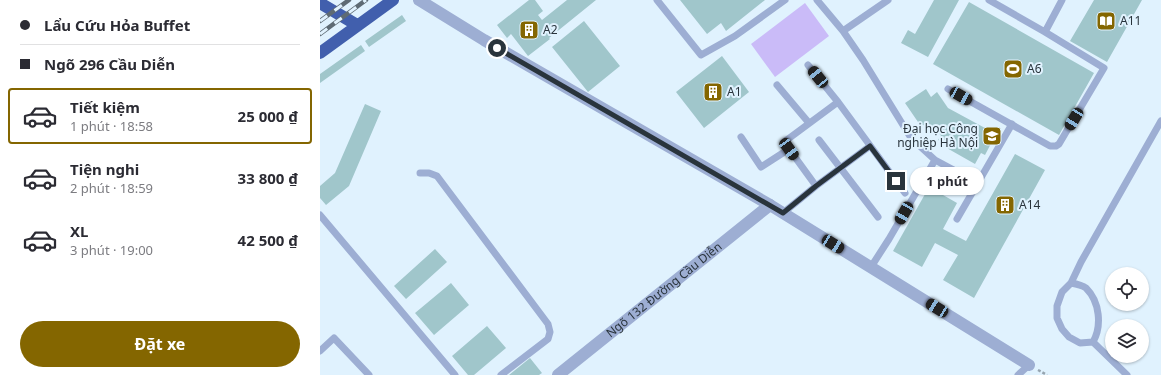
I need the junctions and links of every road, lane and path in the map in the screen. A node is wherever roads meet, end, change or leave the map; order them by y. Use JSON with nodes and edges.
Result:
{"nodes":[{"id":1,"x":419,"y":0,"type":"edge"},
{"id":2,"x":657,"y":0,"type":"edge"},
{"id":3,"x":785,"y":0,"type":"edge"},
{"id":4,"x":817,"y":0,"type":"edge"},
{"id":5,"x":888,"y":0,"type":"edge"},
{"id":6,"x":989,"y":0,"type":"edge"},
{"id":7,"x":1062,"y":0,"type":"edge"},
{"id":8,"x":320,"y":1,"type":"edge"},
{"id":9,"x":386,"y":1,"type":"edge"},
{"id":10,"x":357,"y":25,"type":"junction"},
{"id":11,"x":843,"y":31,"type":"junction"},
{"id":12,"x":1045,"y":32,"type":"junction"},
{"id":13,"x":320,"y":52,"type":"edge"},
{"id":14,"x":808,"y":65,"type":"dead end"},
{"id":15,"x":777,"y":85,"type":"dead end"},
{"id":16,"x":948,"y":89,"type":"dead end"},
{"id":17,"x":838,"y":102,"type":"junction"},
{"id":18,"x":1161,"y":121,"type":"edge"},
{"id":19,"x":808,"y":123,"type":"junction"},
{"id":20,"x":1012,"y":124,"type":"junction"},
{"id":21,"x":741,"y":137,"type":"dead end"},
{"id":22,"x":819,"y":140,"type":"dead end"},
{"id":23,"x":870,"y":146,"type":"junction"},
{"id":24,"x":789,"y":149,"type":"junction"},
{"id":25,"x":936,"y":160,"type":"junction"},
{"id":26,"x":840,"y":168,"type":"junction"},
{"id":27,"x":420,"y":173,"type":"dead end"},
{"id":28,"x":978,"y":183,"type":"junction"},
{"id":29,"x":816,"y":186,"type":"junction"},
{"id":30,"x":905,"y":193,"type":"dead end"},
{"id":31,"x":770,"y":205,"type":"junction"},
{"id":32,"x":783,"y":213,"type":"junction"},
{"id":33,"x":320,"y":216,"type":"edge"},
{"id":34,"x":878,"y":216,"type":"dead end"},
{"id":35,"x":956,"y":219,"type":"dead end"},
{"id":36,"x":871,"y":267,"type":"junction"},
{"id":37,"x":1071,"y":283,"type":"junction"},
{"id":38,"x":1093,"y":342,"type":"junction"},
{"id":39,"x":320,"y":351,"type":"edge"},
{"id":40,"x":1029,"y":365,"type":"joint"},
{"id":41,"x":369,"y":375,"type":"edge"},
{"id":42,"x":455,"y":375,"type":"edge"},
{"id":43,"x":501,"y":375,"type":"edge"},
{"id":44,"x":558,"y":375,"type":"edge"},
{"id":45,"x":1018,"y":375,"type":"edge"},
{"id":46,"x":1127,"y":375,"type":"edge"}],
"edges":[{"from":1,"to":31,"type":"street"},
{"from":2,"to":3,"type":"lane"},
{"from":4,"to":11,"type":"lane"},
{"from":5,"to":11,"type":"lane"},
{"from":6,"to":12,"type":"lane"},
{"from":7,"to":12,"type":"lane"},
{"from":8,"to":10,"type":"highway"},
{"from":9,"to":10,"type":"highway"},
{"from":10,"to":13,"type":"highway"},
{"from":11,"to":25,"type":"lane"},
{"from":12,"to":20,"type":"lane"},
{"from":14,"to":17,"type":"lane"},
{"from":15,"to":19,"type":"lane"},
{"from":16,"to":20,"type":"lane"},
{"from":17,"to":19,"type":"lane"},
{"from":17,"to":23,"type":"lane"},
{"from":18,"to":37,"type":"lane"},
{"from":19,"to":24,"type":"lane"},
{"from":20,"to":28,"type":"lane"},
{"from":21,"to":24,"type":"lane"},
{"from":22,"to":26,"type":"lane"},
{"from":23,"to":26,"type":"lane"},
{"from":23,"to":30,"type":"lane"},
{"from":24,"to":29,"type":"lane"},
{"from":25,"to":28,"type":"lane"},
{"from":25,"to":36,"type":"lane"},
{"from":26,"to":29,"type":"lane"},
{"from":26,"to":34,"type":"lane"},
{"from":27,"to":43,"type":"lane"},
{"from":28,"to":35,"type":"lane"},
{"from":29,"to":32,"type":"lane"},
{"from":31,"to":32,"type":"street"},
{"from":31,"to":44,"type":"street","name":"Ngõ 132 Đường Cầu Diễn"},
{"from":32,"to":36,"type":"street"},
{"from":33,"to":42,"type":"lane"},
{"from":36,"to":40,"type":"street"},
{"from":37,"to":38,"type":"lane"},
{"from":37,"to":38,"type":"lane"},
{"from":38,"to":46,"type":"lane"},
{"from":39,"to":41,"type":"lane"},
{"from":40,"to":45,"type":"lane"}]}
